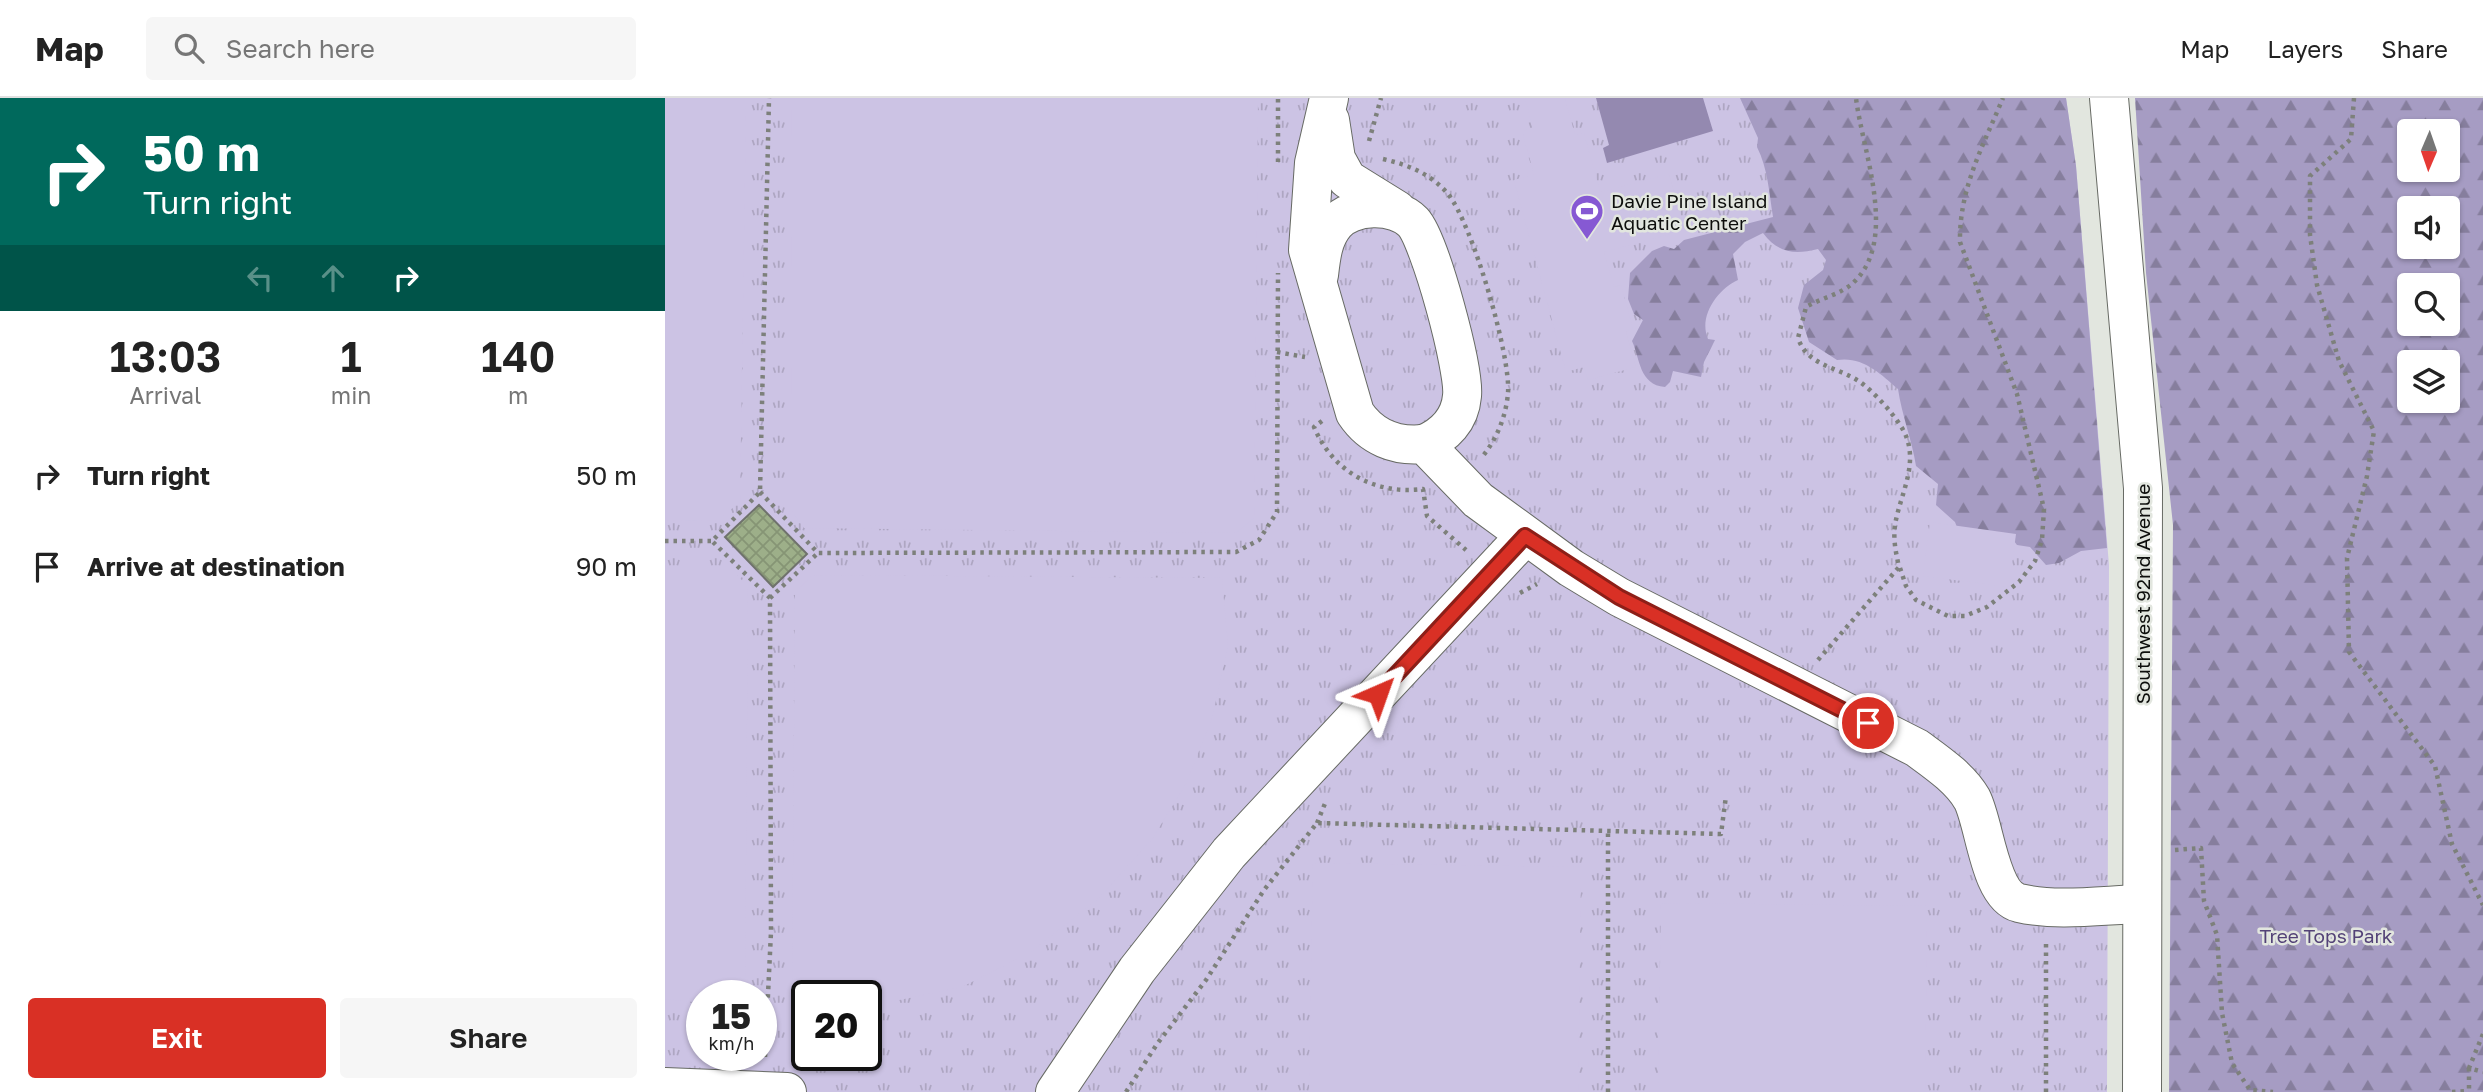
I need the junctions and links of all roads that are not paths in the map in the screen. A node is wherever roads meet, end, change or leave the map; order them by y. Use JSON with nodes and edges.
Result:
{"nodes":[{"id":1,"x":1330,"y":98,"type":"edge"},
{"id":2,"x":2109,"y":98,"type":"edge"},
{"id":3,"x":1401,"y":213,"type":"junction"},
{"id":4,"x":1320,"y":295,"type":"junction"},
{"id":5,"x":1425,"y":444,"type":"junction"},
{"id":6,"x":1525,"y":536,"type":"junction"},
{"id":7,"x":2142,"y":904,"type":"junction"},
{"id":8,"x":665,"y":1087,"type":"edge"},
{"id":9,"x":787,"y":1092,"type":"edge"},
{"id":10,"x":1055,"y":1092,"type":"edge"},
{"id":11,"x":2142,"y":1092,"type":"edge"}],
"edges":[{"from":1,"to":3,"type":"street"},
{"from":1,"to":4,"type":"street"},
{"from":2,"to":7,"type":"street","name":"Southwest 92nd Avenue"},
{"from":3,"to":4,"type":"street"},
{"from":3,"to":5,"type":"street"},
{"from":4,"to":5,"type":"street"},
{"from":5,"to":6,"type":"street"},
{"from":6,"to":7,"type":"street"},
{"from":6,"to":10,"type":"street"},
{"from":7,"to":11,"type":"street","name":"Southwest 92nd Avenue"},
{"from":8,"to":9,"type":"street"}]}
